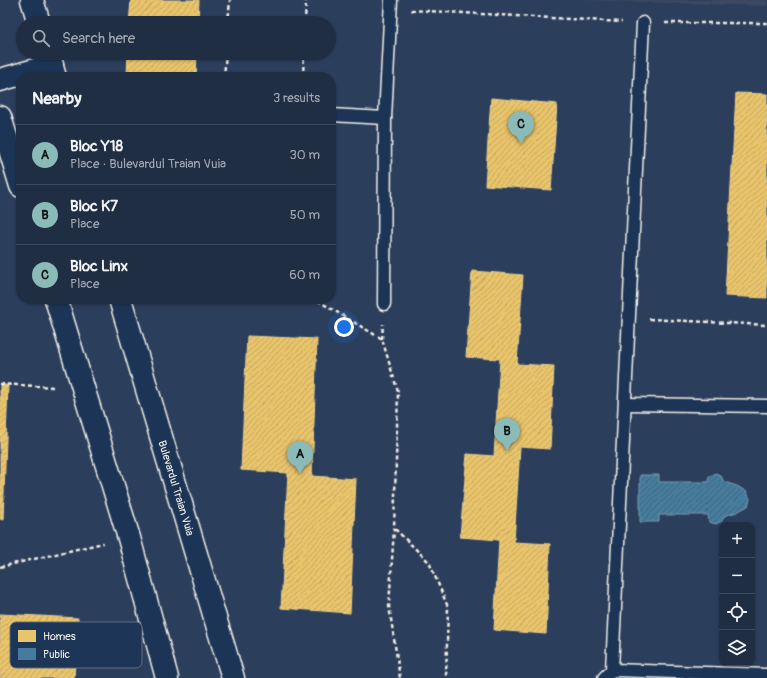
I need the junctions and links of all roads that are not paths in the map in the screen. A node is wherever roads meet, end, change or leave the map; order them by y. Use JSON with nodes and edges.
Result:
{"nodes":[{"id":1,"x":32,"y":0,"type":"edge"},
{"id":2,"x":391,"y":4,"type":"edge"},
{"id":3,"x":37,"y":16,"type":"edge"},
{"id":4,"x":643,"y":23,"type":"road end"},
{"id":5,"x":52,"y":65,"type":"edge"},
{"id":6,"x":28,"y":72,"type":"edge"},
{"id":7,"x":16,"y":75,"type":"edge"},
{"id":8,"x":0,"y":80,"type":"edge"},
{"id":9,"x":336,"y":115,"type":"edge"},
{"id":10,"x":0,"y":117,"type":"edge"},
{"id":11,"x":385,"y":118,"type":"junction"},
{"id":12,"x":16,"y":170,"type":"edge"},
{"id":13,"x":58,"y":304,"type":"edge"},
{"id":14,"x":121,"y":304,"type":"edge"},
{"id":15,"x":384,"y":304,"type":"dead end"},
{"id":16,"x":626,"y":404,"type":"junction"},
{"id":17,"x":767,"y":406,"type":"edge"},
{"id":18,"x":608,"y":674,"type":"edge"},
{"id":19,"x":767,"y":675,"type":"edge"},
{"id":20,"x":167,"y":678,"type":"edge"},
{"id":21,"x":233,"y":678,"type":"edge"}],
"edges":[{"from":1,"to":3,"type":"main road"},
{"from":2,"to":11,"type":"lane"},
{"from":4,"to":16,"type":"lane"},
{"from":5,"to":6,"type":"main road"},
{"from":7,"to":8,"type":"main road"},
{"from":9,"to":11,"type":"lane"},
{"from":10,"to":12,"type":"main road"},
{"from":11,"to":15,"type":"lane"},
{"from":13,"to":20,"type":"main road"},
{"from":14,"to":21,"type":"main road","name":"Bulevardul Traian Vuia"},
{"from":16,"to":17,"type":"lane"},
{"from":16,"to":18,"type":"lane"},
{"from":18,"to":19,"type":"lane"}]}
